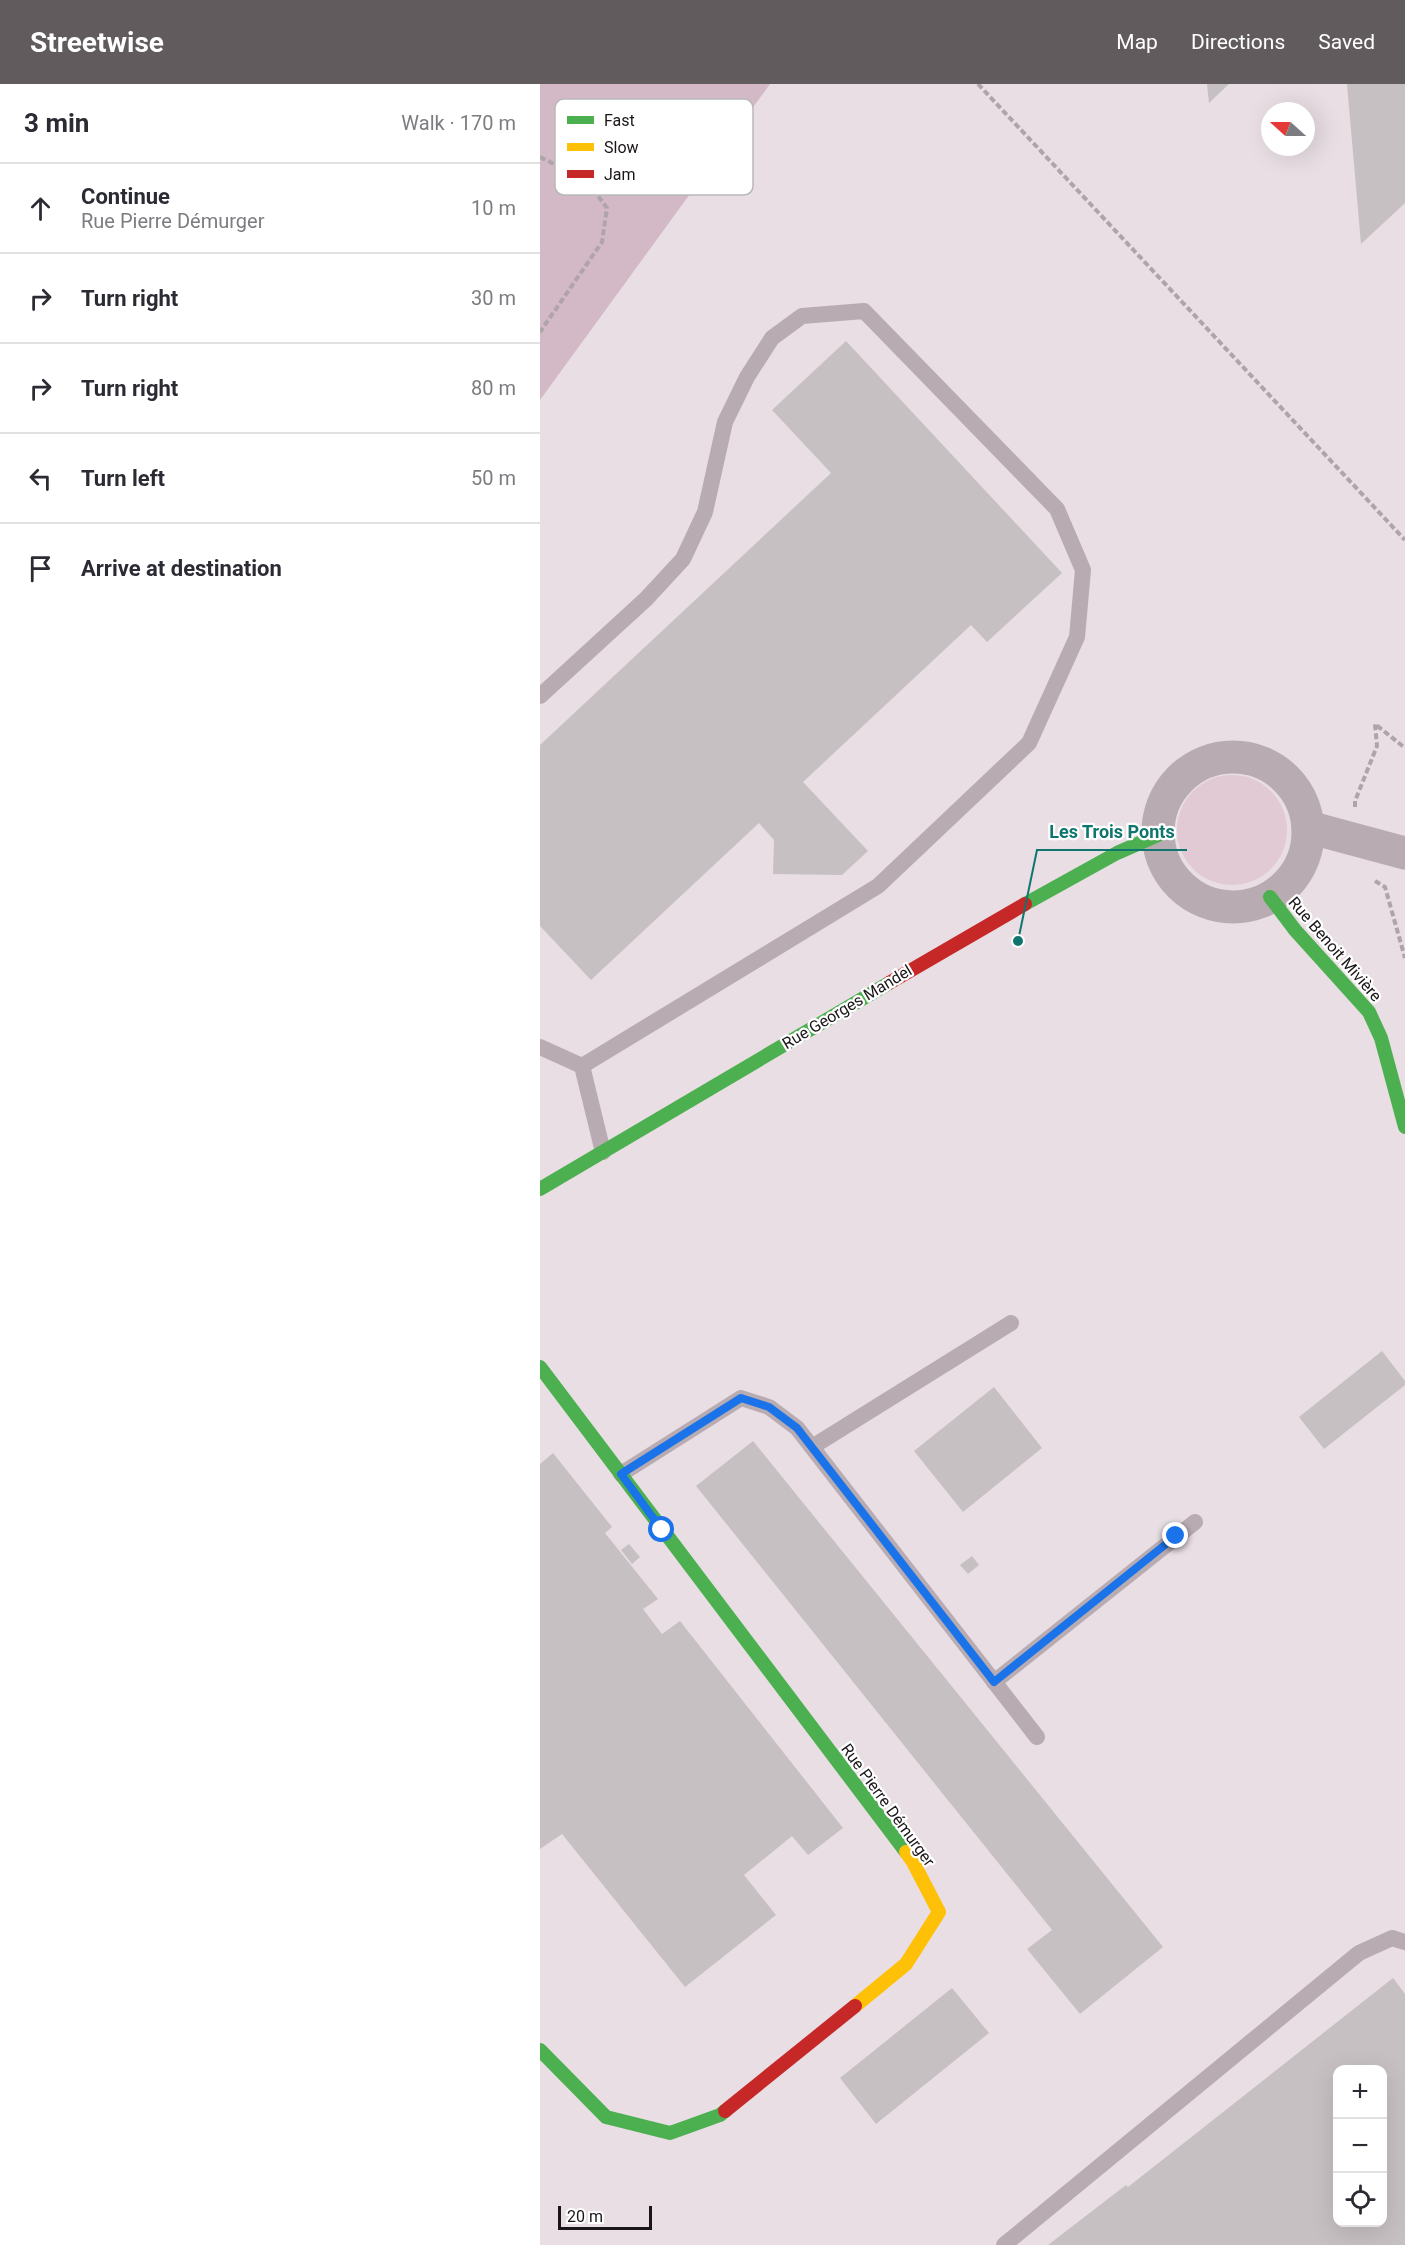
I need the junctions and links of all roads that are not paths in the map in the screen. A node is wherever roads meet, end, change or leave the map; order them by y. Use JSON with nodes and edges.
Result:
{"nodes":[{"id":1,"x":540,"y":696,"type":"edge"},
{"id":2,"x":1308,"y":827,"type":"junction"},
{"id":3,"x":1158,"y":835,"type":"junction"},
{"id":4,"x":1405,"y":853,"type":"edge"},
{"id":5,"x":1270,"y":897,"type":"junction"},
{"id":6,"x":540,"y":1047,"type":"edge"},
{"id":7,"x":582,"y":1066,"type":"junction"},
{"id":8,"x":1405,"y":1127,"type":"edge"},
{"id":9,"x":603,"y":1152,"type":"junction"},
{"id":10,"x":540,"y":1189,"type":"edge"},
{"id":11,"x":1011,"y":1323,"type":"dead end"},
{"id":12,"x":540,"y":1367,"type":"edge"},
{"id":13,"x":812,"y":1447,"type":"junction"},
{"id":14,"x":621,"y":1474,"type":"junction"},
{"id":15,"x":1195,"y":1522,"type":"dead end"},
{"id":16,"x":994,"y":1682,"type":"junction"},
{"id":17,"x":1037,"y":1737,"type":"dead end"},
{"id":18,"x":1405,"y":1942,"type":"edge"},
{"id":19,"x":540,"y":2050,"type":"edge"},
{"id":20,"x":1004,"y":2245,"type":"edge"}],
"edges":[{"from":1,"to":7,"type":"lane"},
{"from":2,"to":3,"type":"street"},
{"from":2,"to":4,"type":"street"},
{"from":2,"to":5,"type":"street"},
{"from":3,"to":5,"type":"street"},
{"from":3,"to":9,"type":"street","name":"Rue Georges Mandel"},
{"from":5,"to":8,"type":"street","name":"Rue Benoit Mivière"},
{"from":6,"to":7,"type":"lane"},
{"from":7,"to":9,"type":"lane"},
{"from":9,"to":10,"type":"street","name":"Rue Georges Mandel"},
{"from":11,"to":13,"type":"lane"},
{"from":12,"to":14,"type":"street","name":"Rue Pierre Démurger"},
{"from":13,"to":14,"type":"lane"},
{"from":13,"to":16,"type":"lane"},
{"from":14,"to":19,"type":"street","name":"Rue Pierre Démurger"},
{"from":15,"to":16,"type":"lane"},
{"from":16,"to":17,"type":"lane"},
{"from":18,"to":20,"type":"lane"}]}
